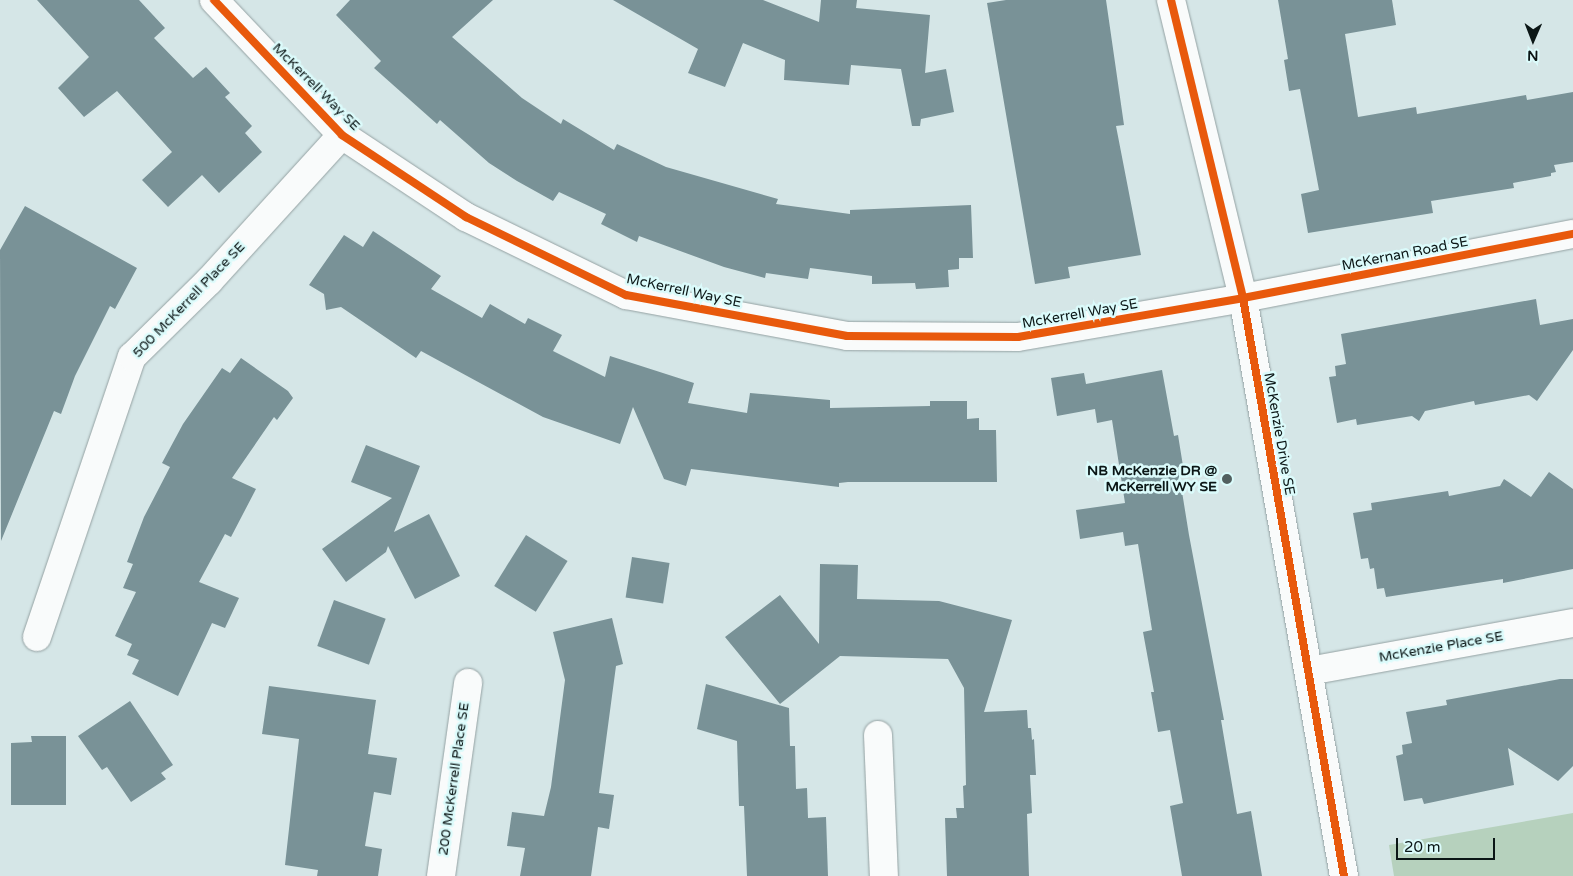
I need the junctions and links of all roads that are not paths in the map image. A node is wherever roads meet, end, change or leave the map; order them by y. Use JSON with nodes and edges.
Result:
{"nodes":[{"id":1,"x":214,"y":0,"type":"edge"},
{"id":2,"x":1171,"y":0,"type":"edge"},
{"id":3,"x":342,"y":135,"type":"junction"},
{"id":4,"x":1573,"y":234,"type":"edge"},
{"id":5,"x":1242,"y":298,"type":"junction"},
{"id":6,"x":1573,"y":623,"type":"edge"},
{"id":7,"x":37,"y":637,"type":"dead end"},
{"id":8,"x":1309,"y":671,"type":"junction"},
{"id":9,"x":468,"y":682,"type":"dead end"},
{"id":10,"x":878,"y":735,"type":"dead end"},
{"id":11,"x":441,"y":876,"type":"edge"},
{"id":12,"x":884,"y":876,"type":"edge"},
{"id":13,"x":1344,"y":876,"type":"edge"}],
"edges":[{"from":1,"to":3,"type":"street","name":"McKerrell Way SE"},
{"from":2,"to":5,"type":"street","name":"McKenzie Drive SE"},
{"from":3,"to":5,"type":"street","name":"McKerrell Way SE"},
{"from":3,"to":7,"type":"street","name":"500 McKerrell Place SE"},
{"from":4,"to":5,"type":"street","name":"McKernan Road SE"},
{"from":5,"to":8,"type":"street","name":"McKenzie Drive SE"},
{"from":6,"to":8,"type":"street","name":"McKenzie Place SE"},
{"from":8,"to":13,"type":"street","name":"McKenzie Drive SE"},
{"from":9,"to":11,"type":"street","name":"200 McKerrell Place SE"},
{"from":10,"to":12,"type":"street"}]}
